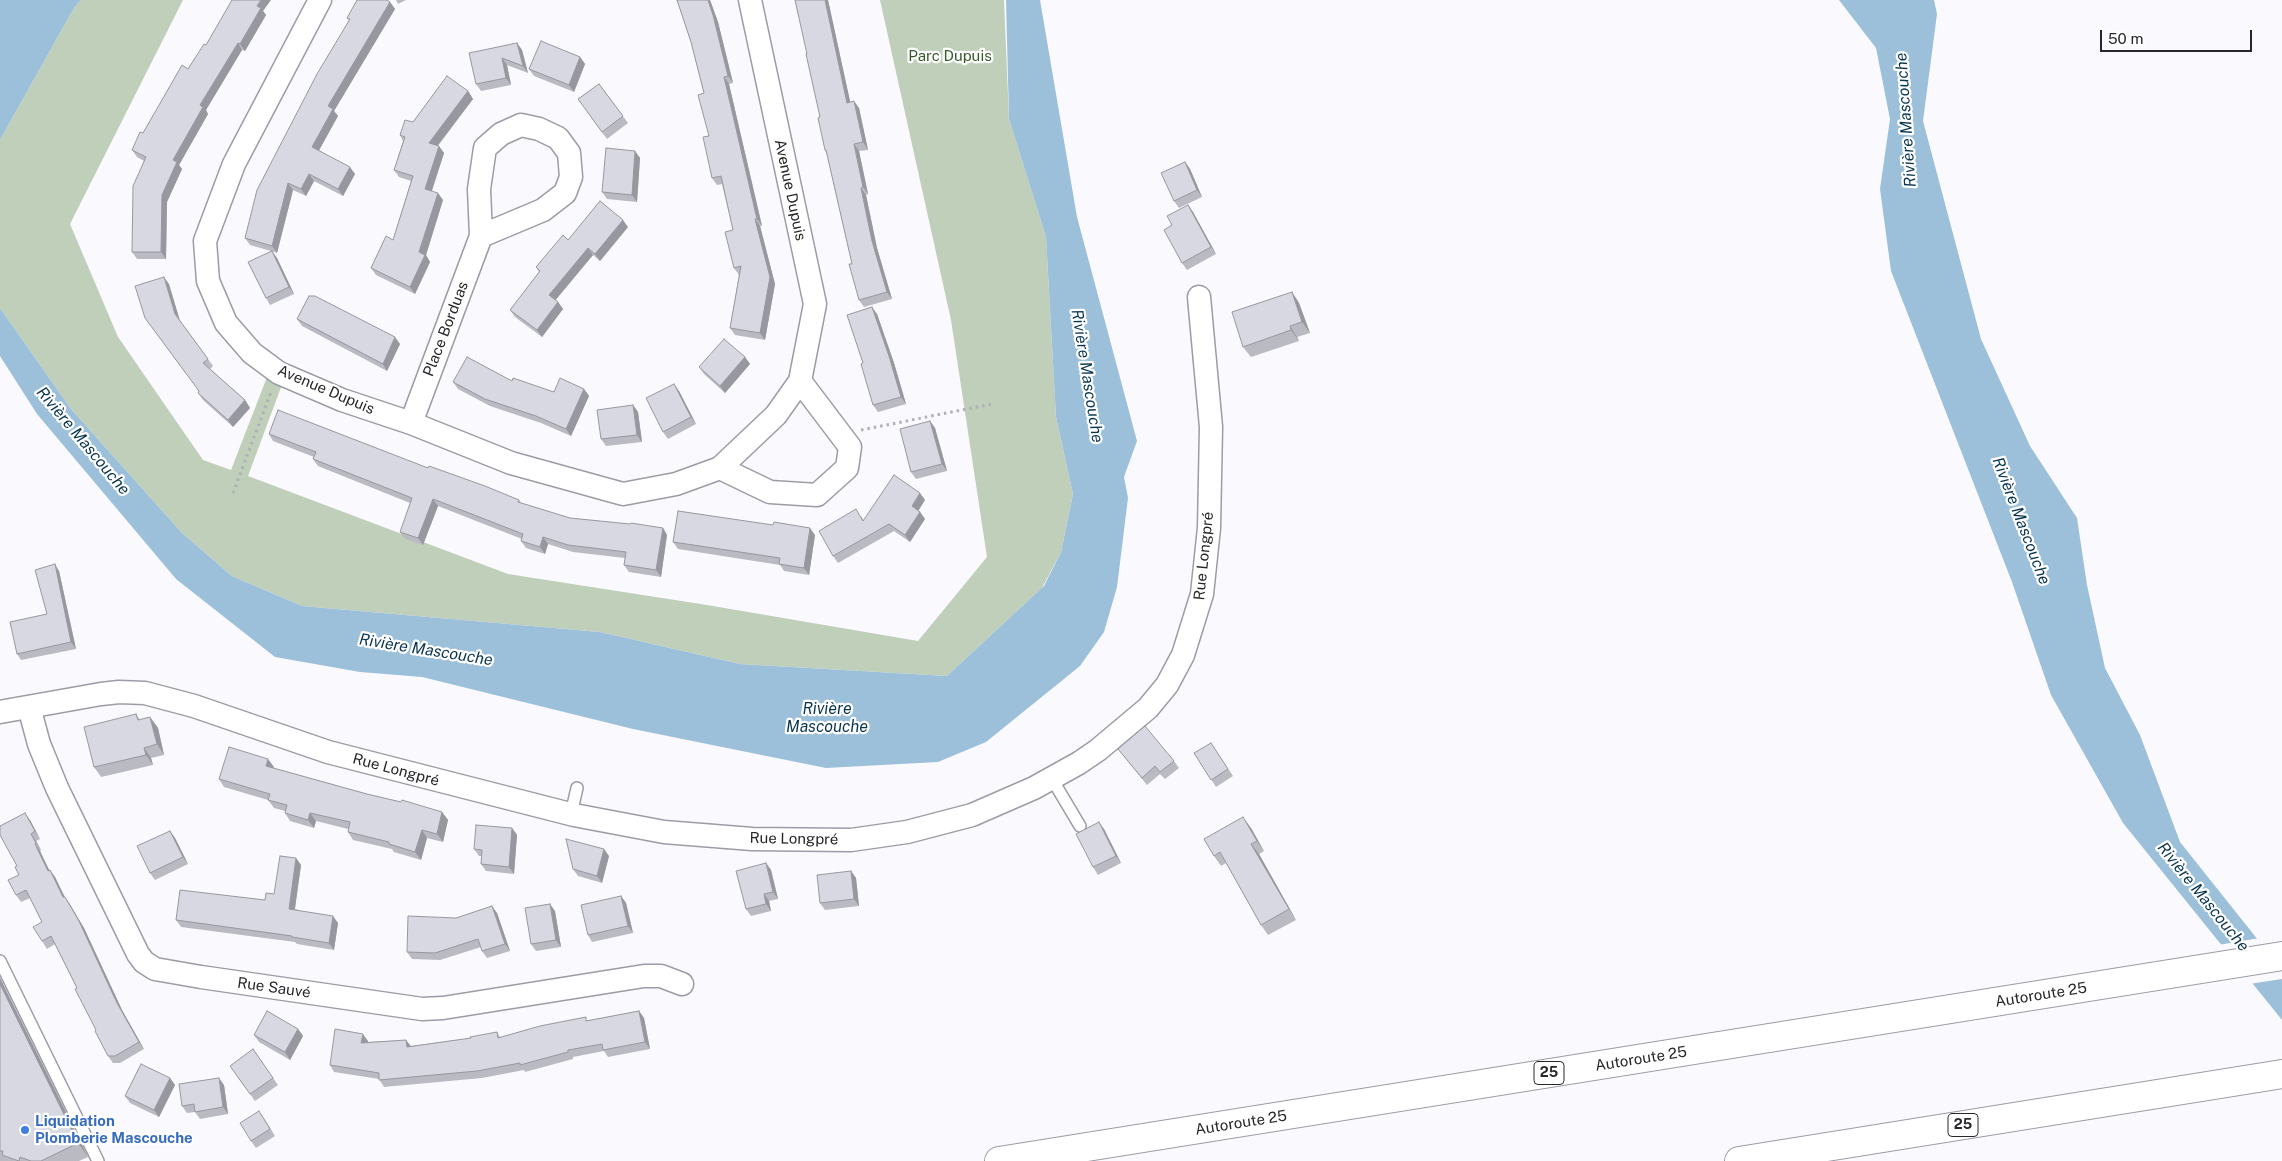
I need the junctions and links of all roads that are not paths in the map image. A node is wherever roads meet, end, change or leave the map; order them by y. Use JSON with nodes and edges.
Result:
{"nodes":[{"id":1,"x":320,"y":0,"type":"edge"},
{"id":2,"x":750,"y":0,"type":"edge"},
{"id":3,"x":482,"y":236,"type":"junction"},
{"id":4,"x":1199,"y":297,"type":"dead end"},
{"id":5,"x":800,"y":381,"type":"junction"},
{"id":6,"x":411,"y":423,"type":"junction"},
{"id":7,"x":720,"y":468,"type":"junction"},
{"id":8,"x":28,"y":707,"type":"junction"},
{"id":9,"x":0,"y":712,"type":"edge"},
{"id":10,"x":1052,"y":779,"type":"junction"},
{"id":11,"x":577,"y":788,"type":"dead end"},
{"id":12,"x":571,"y":814,"type":"junction"},
{"id":13,"x":1080,"y":826,"type":"dead end"},
{"id":14,"x":2282,"y":956,"type":"edge"},
{"id":15,"x":0,"y":961,"type":"edge"},
{"id":16,"x":682,"y":984,"type":"dead end"},
{"id":17,"x":2282,"y":1074,"type":"edge"},
{"id":18,"x":98,"y":1161,"type":"edge"},
{"id":19,"x":999,"y":1161,"type":"edge"},
{"id":20,"x":1740,"y":1161,"type":"edge"}],
"edges":[{"from":1,"to":6,"type":"street","name":"Avenue Dupuis"},
{"from":2,"to":5,"type":"street","name":"Avenue Dupuis"},
{"from":3,"to":3,"type":"street","name":"Place Borduas"},
{"from":3,"to":6,"type":"street","name":"Place Borduas"},
{"from":4,"to":10,"type":"street","name":"Rue Longpré"},
{"from":5,"to":7,"type":"street","name":"Avenue Dupuis"},
{"from":5,"to":7,"type":"street"},
{"from":6,"to":7,"type":"street","name":"Avenue Dupuis"},
{"from":8,"to":9,"type":"street","name":"Rue Longpré"},
{"from":8,"to":12,"type":"street","name":"Rue Longpré"},
{"from":8,"to":16,"type":"street","name":"Rue Sauvé"},
{"from":10,"to":12,"type":"street","name":"Rue Longpré"},
{"from":10,"to":13,"type":"lane"},
{"from":11,"to":12,"type":"lane"},
{"from":14,"to":19,"type":"highway","name":"Autoroute 25","number":"25"},
{"from":15,"to":18,"type":"lane"},
{"from":17,"to":20,"type":"highway","number":"25"}]}
